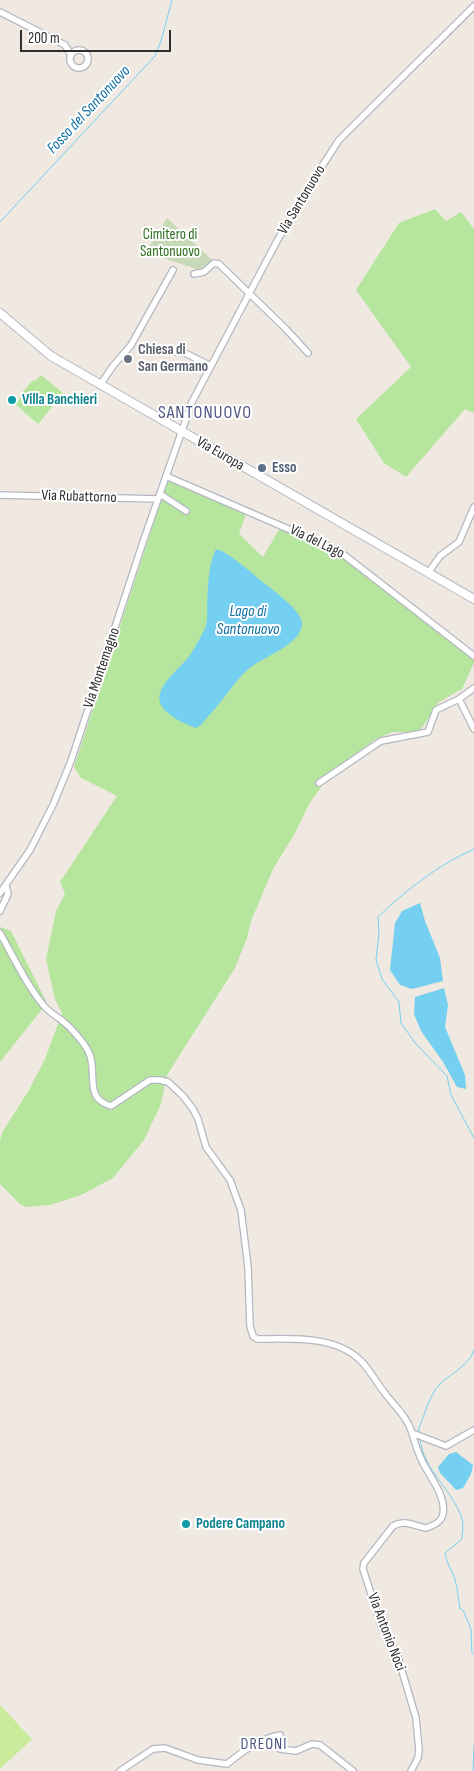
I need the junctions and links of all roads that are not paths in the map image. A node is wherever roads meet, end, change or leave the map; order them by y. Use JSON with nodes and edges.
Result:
{"nodes":[{"id":1,"x":474,"y":6,"type":"edge"},
{"id":2,"x":0,"y":12,"type":"edge"},
{"id":3,"x":71,"y":56,"type":"dead end"},
{"id":4,"x":173,"y":270,"type":"dead end"},
{"id":5,"x":194,"y":274,"type":"dead end"},
{"id":6,"x":250,"y":293,"type":"junction"},
{"id":7,"x":0,"y":314,"type":"edge"},
{"id":8,"x":175,"y":352,"type":"dead end"},
{"id":9,"x":308,"y":353,"type":"dead end"},
{"id":10,"x":211,"y":366,"type":"junction"},
{"id":11,"x":100,"y":385,"type":"junction"},
{"id":12,"x":181,"y":432,"type":"junction"},
{"id":13,"x":166,"y":476,"type":"junction"},
{"id":14,"x":0,"y":494,"type":"edge"},
{"id":15,"x":159,"y":497,"type":"junction"},
{"id":16,"x":474,"y":507,"type":"edge"},
{"id":17,"x":186,"y":511,"type":"dead end"},
{"id":18,"x":428,"y":573,"type":"junction"},
{"id":19,"x":474,"y":599,"type":"edge"},
{"id":20,"x":474,"y":656,"type":"edge"},
{"id":21,"x":474,"y":688,"type":"edge"},
{"id":22,"x":459,"y":699,"type":"junction"},
{"id":23,"x":474,"y":730,"type":"edge"},
{"id":24,"x":319,"y":783,"type":"dead end"},
{"id":25,"x":6,"y":886,"type":"junction"},
{"id":26,"x":0,"y":894,"type":"edge"},
{"id":27,"x":0,"y":911,"type":"edge"},
{"id":28,"x":0,"y":934,"type":"edge"},
{"id":29,"x":474,"y":1430,"type":"edge"},
{"id":30,"x":412,"y":1433,"type":"junction"},
{"id":31,"x":120,"y":1771,"type":"edge"},
{"id":32,"x":353,"y":1771,"type":"edge"},
{"id":33,"x":410,"y":1771,"type":"edge"}],
"edges":[{"from":1,"to":6,"type":"street","name":"Via Santonuovo"},
{"from":2,"to":3,"type":"street"},
{"from":4,"to":11,"type":"street"},
{"from":5,"to":6,"type":"street"},
{"from":6,"to":9,"type":"street"},
{"from":6,"to":10,"type":"street","name":"Via Santonuovo"},
{"from":7,"to":11,"type":"main road","name":"Via Europa"},
{"from":8,"to":10,"type":"street"},
{"from":10,"to":12,"type":"street","name":"Via Santonuovo"},
{"from":11,"to":12,"type":"main road","name":"Via Europa"},
{"from":12,"to":13,"type":"street","name":"Via Montemagno"},
{"from":12,"to":18,"type":"main road","name":"Via Europa"},
{"from":13,"to":15,"type":"street","name":"Via Montemagno"},
{"from":13,"to":20,"type":"street","name":"Via del Lago"},
{"from":14,"to":15,"type":"street","name":"Via Rubattorno"},
{"from":15,"to":17,"type":"street"},
{"from":15,"to":25,"type":"street","name":"Via Montemagno"},
{"from":16,"to":18,"type":"street"},
{"from":18,"to":19,"type":"main road","name":"Via Europa"},
{"from":21,"to":22,"type":"street"},
{"from":22,"to":23,"type":"street"},
{"from":22,"to":24,"type":"street"},
{"from":25,"to":26,"type":"street","name":"Via Montemagno"},
{"from":25,"to":27,"type":"street"},
{"from":28,"to":30,"type":"street"},
{"from":29,"to":30,"type":"street"},
{"from":30,"to":33,"type":"street","name":"Via Antonio Noci"},
{"from":31,"to":32,"type":"street"}]}
